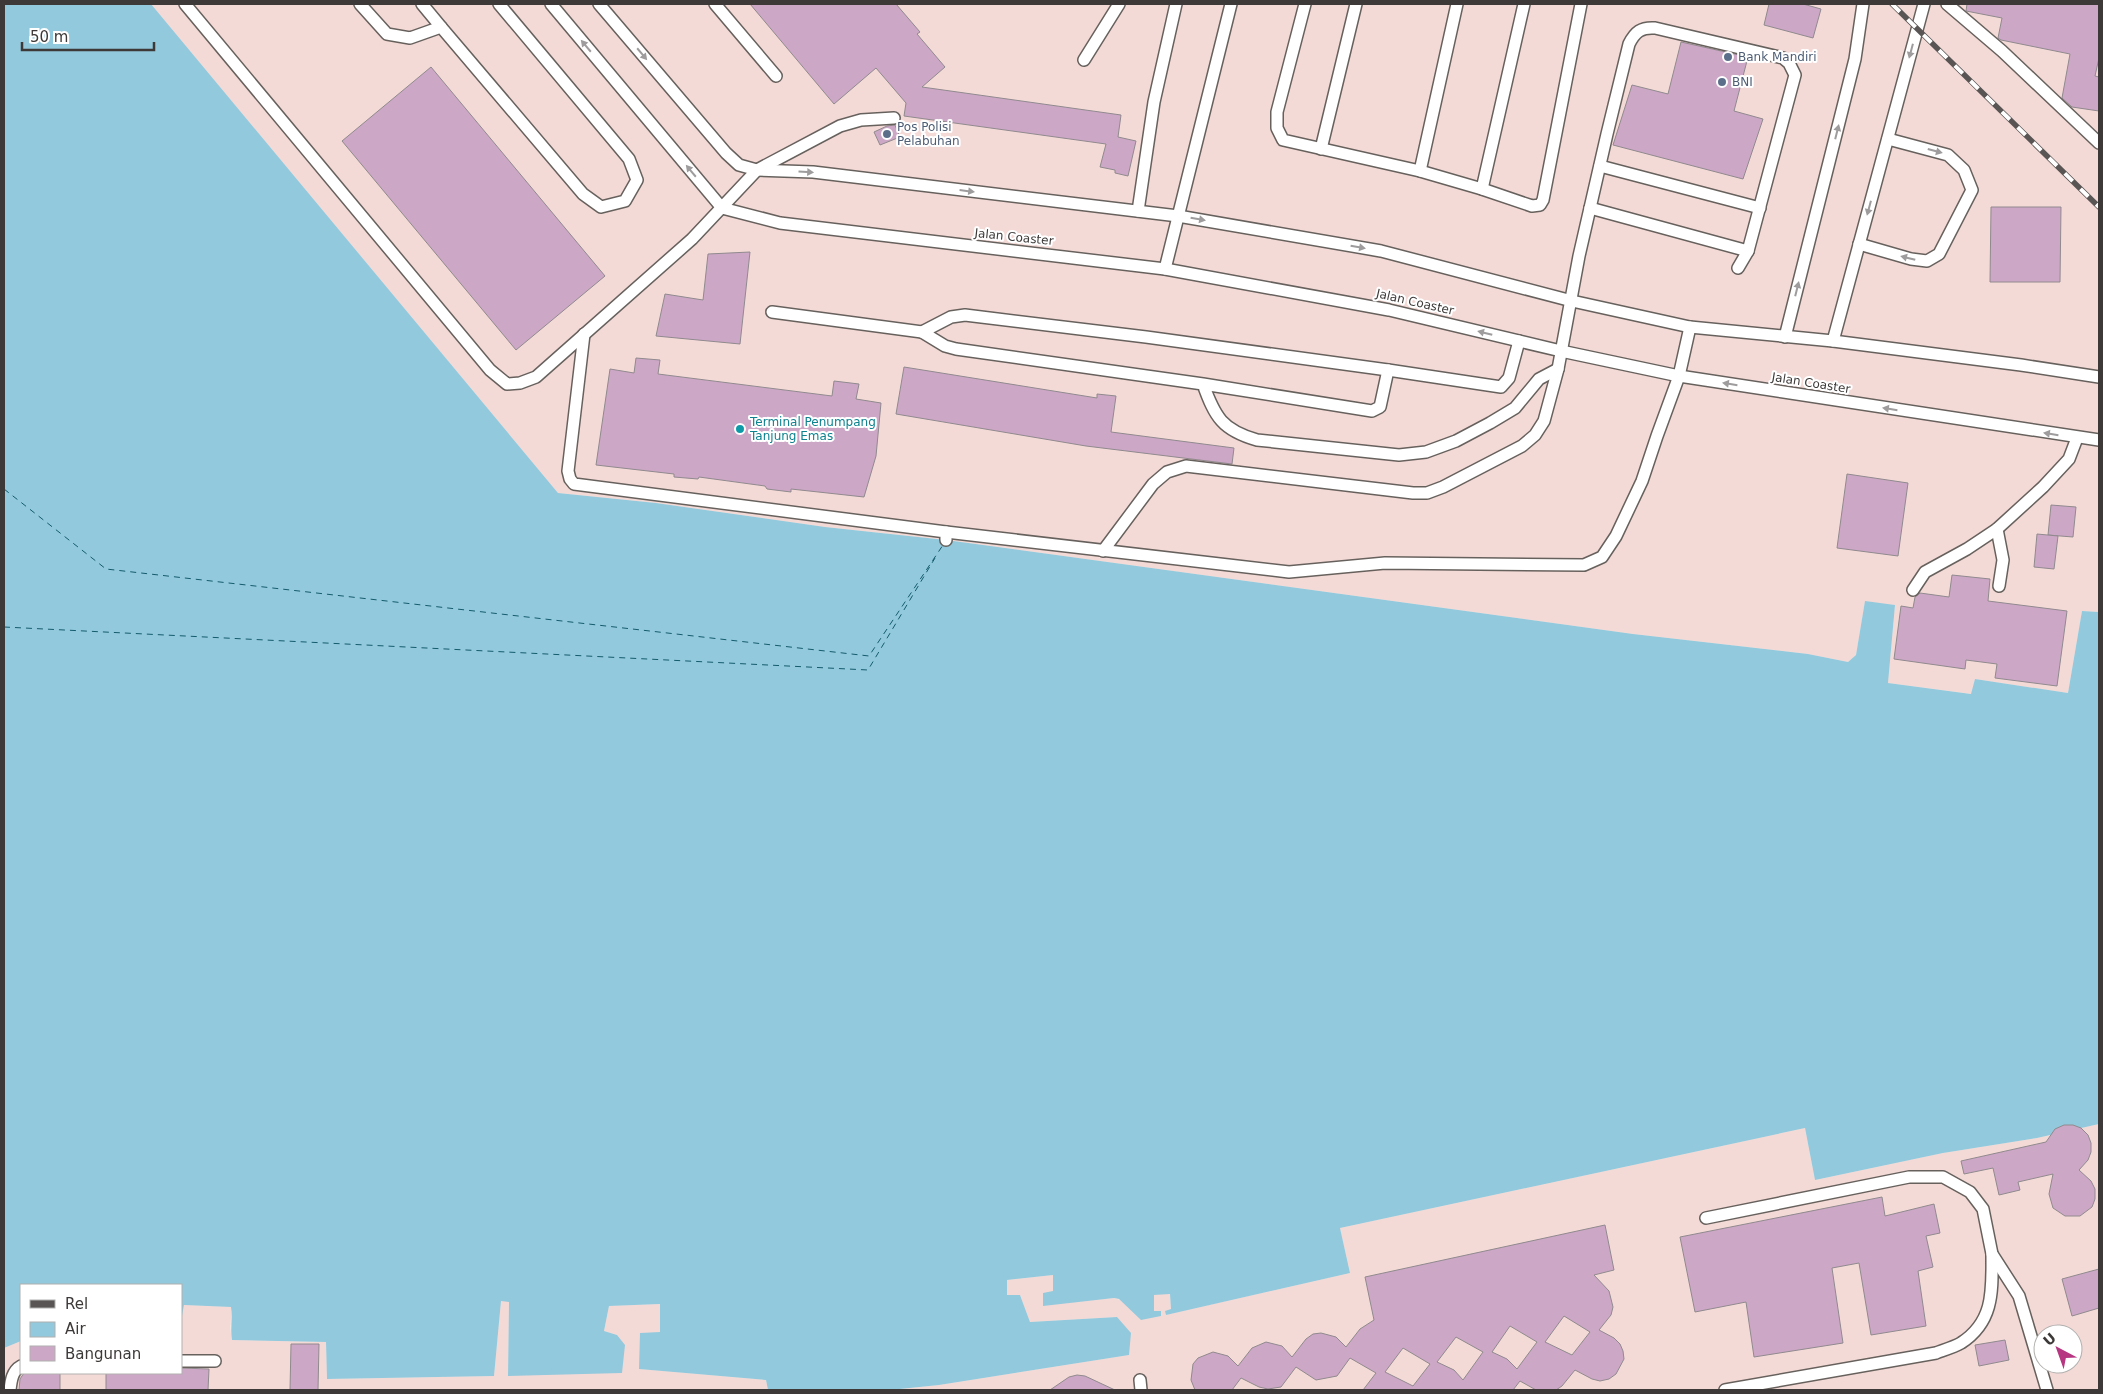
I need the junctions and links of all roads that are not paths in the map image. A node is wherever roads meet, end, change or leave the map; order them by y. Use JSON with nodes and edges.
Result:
{"nodes":[{"id":1,"x":185,"y":4,"type":"edge"},
{"id":2,"x":360,"y":4,"type":"edge"},
{"id":3,"x":422,"y":4,"type":"edge"},
{"id":4,"x":499,"y":4,"type":"edge"},
{"id":5,"x":551,"y":4,"type":"edge"},
{"id":6,"x":599,"y":4,"type":"edge"},
{"id":7,"x":715,"y":4,"type":"edge"},
{"id":8,"x":1119,"y":4,"type":"edge"},
{"id":9,"x":1176,"y":4,"type":"edge"},
{"id":10,"x":1231,"y":4,"type":"edge"},
{"id":11,"x":1305,"y":4,"type":"edge"},
{"id":12,"x":1356,"y":4,"type":"edge"},
{"id":13,"x":1457,"y":4,"type":"edge"},
{"id":14,"x":1524,"y":4,"type":"edge"},
{"id":15,"x":1581,"y":4,"type":"edge"},
{"id":16,"x":1863,"y":4,"type":"edge"},
{"id":17,"x":1924,"y":4,"type":"edge"},
{"id":18,"x":1947,"y":4,"type":"edge"},
{"id":19,"x":441,"y":27,"type":"junction"},
{"id":20,"x":1084,"y":60,"type":"dead end"},
{"id":21,"x":776,"y":76,"type":"dead end"},
{"id":22,"x":894,"y":118,"type":"dead end"},
{"id":23,"x":1888,"y":139,"type":"junction"},
{"id":24,"x":2099,"y":143,"type":"edge"},
{"id":25,"x":1321,"y":149,"type":"junction"},
{"id":26,"x":1600,"y":166,"type":"junction"},
{"id":27,"x":757,"y":170,"type":"junction"},
{"id":28,"x":1420,"y":171,"type":"junction"},
{"id":29,"x":1482,"y":189,"type":"junction"},
{"id":30,"x":722,"y":208,"type":"junction"},
{"id":31,"x":1590,"y":208,"type":"junction"},
{"id":32,"x":1760,"y":208,"type":"junction"},
{"id":33,"x":1138,"y":211,"type":"junction"},
{"id":34,"x":1178,"y":216,"type":"junction"},
{"id":35,"x":1859,"y":244,"type":"junction"},
{"id":36,"x":1748,"y":251,"type":"junction"},
{"id":37,"x":1738,"y":268,"type":"dead end"},
{"id":38,"x":1165,"y":269,"type":"junction"},
{"id":39,"x":1572,"y":301,"type":"junction"},
{"id":40,"x":772,"y":312,"type":"dead end"},
{"id":41,"x":1690,"y":327,"type":"junction"},
{"id":42,"x":922,"y":332,"type":"junction"},
{"id":43,"x":584,"y":334,"type":"junction"},
{"id":44,"x":1785,"y":337,"type":"junction"},
{"id":45,"x":1519,"y":341,"type":"junction"},
{"id":46,"x":1833,"y":341,"type":"junction"},
{"id":47,"x":1561,"y":351,"type":"junction"},
{"id":48,"x":1558,"y":369,"type":"junction"},
{"id":49,"x":1388,"y":370,"type":"junction"},
{"id":50,"x":1679,"y":376,"type":"junction"},
{"id":51,"x":2099,"y":377,"type":"edge"},
{"id":52,"x":1203,"y":384,"type":"junction"},
{"id":53,"x":2076,"y":438,"type":"junction"},
{"id":54,"x":2099,"y":440,"type":"edge"},
{"id":55,"x":1997,"y":529,"type":"junction"},
{"id":56,"x":1103,"y":550,"type":"junction"},
{"id":57,"x":1999,"y":586,"type":"dead end"},
{"id":58,"x":1913,"y":590,"type":"dead end"},
{"id":59,"x":1706,"y":1218,"type":"dead end"},
{"id":60,"x":1992,"y":1254,"type":"junction"},
{"id":61,"x":182,"y":1361,"type":"edge"},
{"id":62,"x":215,"y":1361,"type":"dead end"},
{"id":63,"x":20,"y":1366,"type":"edge"},
{"id":64,"x":10,"y":1390,"type":"edge"},
{"id":65,"x":1725,"y":1390,"type":"edge"},
{"id":66,"x":2047,"y":1390,"type":"edge"}],
"edges":[{"from":1,"to":43,"type":"lane"},
{"from":2,"to":19,"type":"lane"},
{"from":3,"to":19,"type":"lane"},
{"from":4,"to":19,"type":"lane"},
{"from":30,"to":5,"type":"lane","one_way":true},
{"from":6,"to":27,"type":"lane","one_way":true},
{"from":7,"to":21,"type":"lane"},
{"from":8,"to":20,"type":"lane"},
{"from":9,"to":33,"type":"lane"},
{"from":10,"to":34,"type":"lane"},
{"from":11,"to":25,"type":"lane"},
{"from":12,"to":25,"type":"lane"},
{"from":13,"to":28,"type":"lane"},
{"from":14,"to":29,"type":"lane"},
{"from":15,"to":29,"type":"lane"},
{"from":44,"to":16,"type":"lane","one_way":true},
{"from":17,"to":23,"type":"lane","one_way":true},
{"from":18,"to":24,"type":"lane"},
{"from":22,"to":27,"type":"lane"},
{"from":23,"to":35,"type":"lane","one_way":true},
{"from":23,"to":35,"type":"lane","one_way":true},
{"from":25,"to":28,"type":"lane"},
{"from":26,"to":31,"type":"lane"},
{"from":26,"to":32,"type":"lane"},
{"from":26,"to":32,"type":"lane"},
{"from":27,"to":30,"type":"lane"},
{"from":27,"to":33,"type":"lane","one_way":true},
{"from":28,"to":29,"type":"lane"},
{"from":30,"to":38,"type":"lane","name":"Jalan Coaster"},
{"from":30,"to":43,"type":"lane"},
{"from":31,"to":36,"type":"lane"},
{"from":31,"to":39,"type":"lane"},
{"from":32,"to":36,"type":"lane"},
{"from":33,"to":34,"type":"lane"},
{"from":34,"to":38,"type":"lane"},
{"from":34,"to":39,"type":"lane","one_way":true},
{"from":35,"to":46,"type":"lane"},
{"from":36,"to":37,"type":"lane"},
{"from":45,"to":38,"type":"lane","name":"Jalan Coaster","one_way":true},
{"from":39,"to":41,"type":"lane"},
{"from":39,"to":47,"type":"lane"},
{"from":40,"to":42,"type":"lane"},
{"from":41,"to":44,"type":"lane"},
{"from":41,"to":50,"type":"lane"},
{"from":42,"to":49,"type":"lane"},
{"from":42,"to":52,"type":"lane"},
{"from":43,"to":56,"type":"lane"},
{"from":44,"to":46,"type":"lane"},
{"from":45,"to":47,"type":"lane","name":"Jalan Coaster"},
{"from":45,"to":49,"type":"lane"},
{"from":46,"to":51,"type":"lane"},
{"from":47,"to":48,"type":"lane"},
{"from":47,"to":50,"type":"lane","name":"Jalan Coaster"},
{"from":48,"to":52,"type":"lane"},
{"from":48,"to":56,"type":"lane"},
{"from":49,"to":52,"type":"lane"},
{"from":53,"to":50,"type":"lane","name":"Jalan Coaster","one_way":true},
{"from":50,"to":56,"type":"lane"},
{"from":53,"to":54,"type":"lane","name":"Jalan Coaster"},
{"from":53,"to":55,"type":"lane"},
{"from":55,"to":57,"type":"lane"},
{"from":55,"to":58,"type":"lane"},
{"from":59,"to":60,"type":"lane"},
{"from":60,"to":65,"type":"lane"},
{"from":60,"to":66,"type":"lane"},
{"from":61,"to":62,"type":"lane"},
{"from":63,"to":64,"type":"lane"}]}
